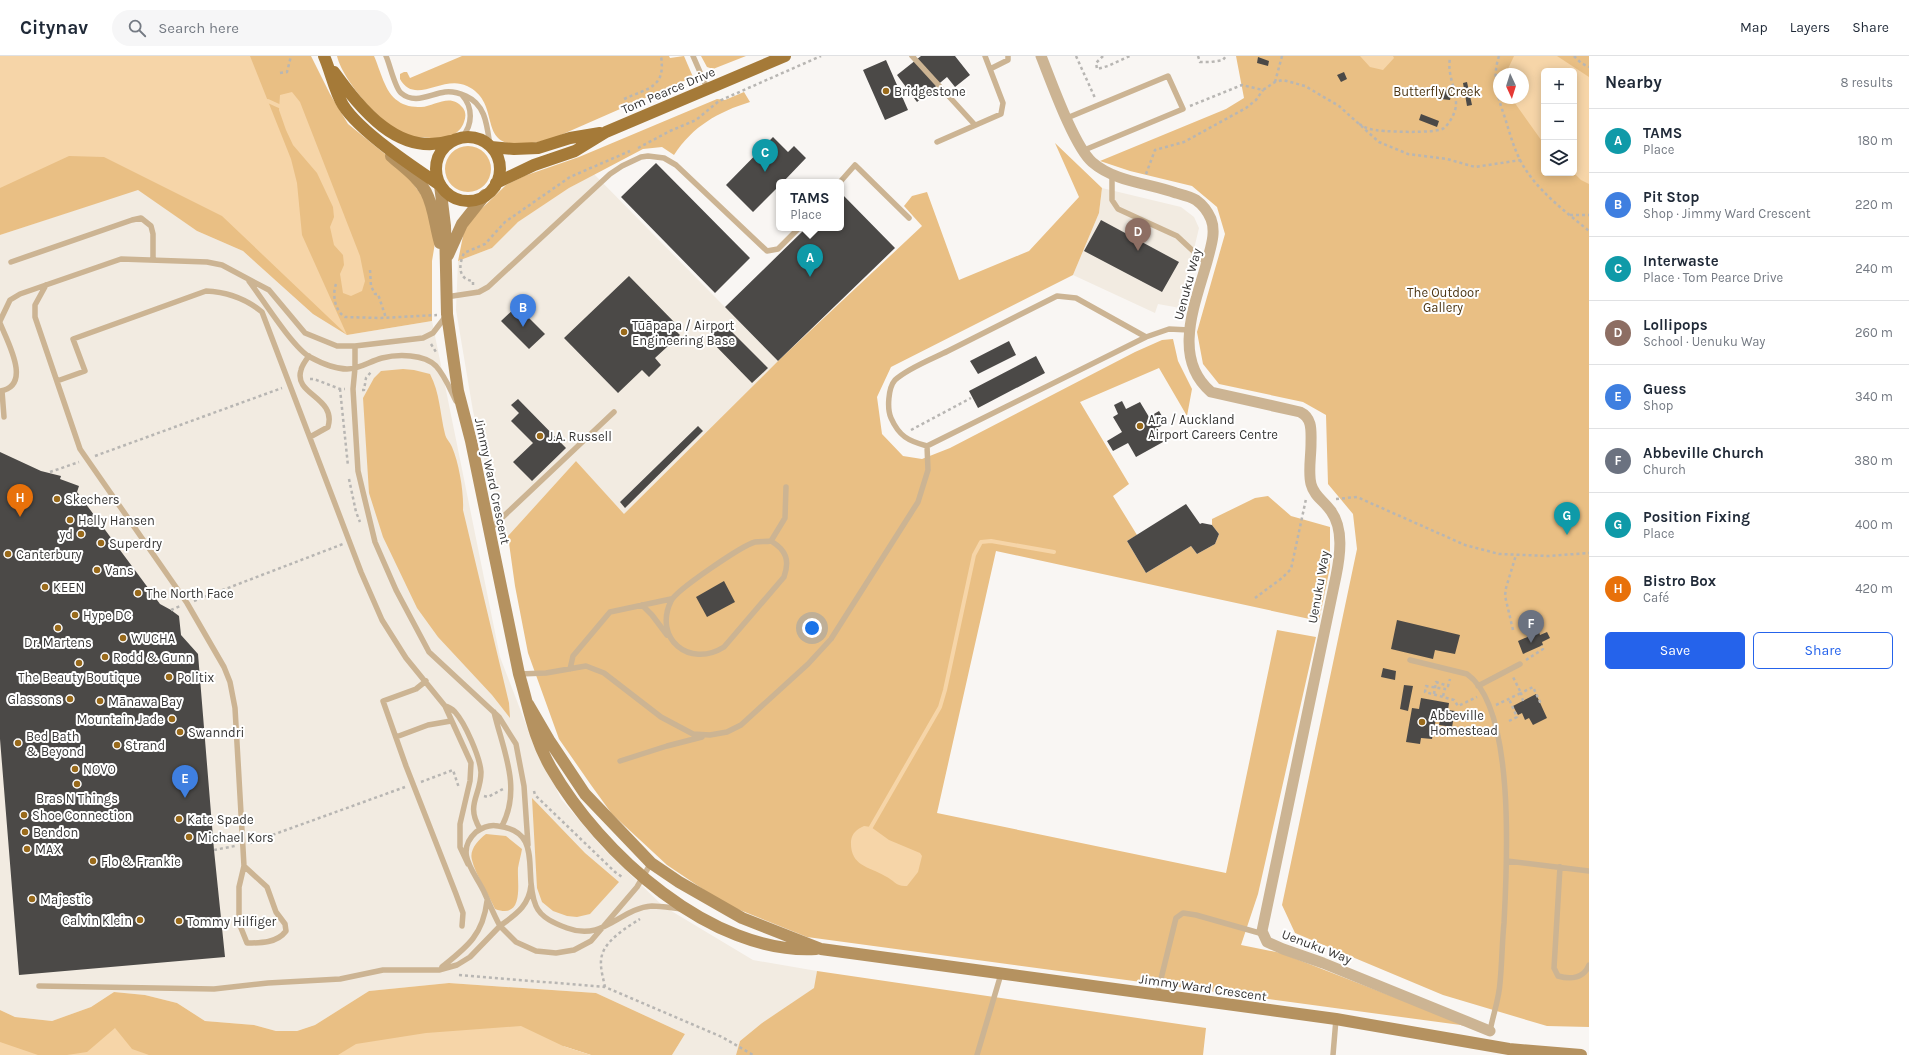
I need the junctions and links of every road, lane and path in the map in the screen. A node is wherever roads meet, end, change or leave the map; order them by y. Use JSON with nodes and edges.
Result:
{"nodes":[{"id":1,"x":291,"y":56,"type":"edge"},
{"id":2,"x":386,"y":56,"type":"edge"},
{"id":3,"x":661,"y":56,"type":"edge"},
{"id":4,"x":693,"y":56,"type":"edge"},
{"id":5,"x":785,"y":56,"type":"edge"},
{"id":6,"x":821,"y":56,"type":"edge"},
{"id":7,"x":912,"y":56,"type":"edge"},
{"id":8,"x":985,"y":56,"type":"edge"},
{"id":9,"x":1008,"y":56,"type":"edge"},
{"id":10,"x":1041,"y":56,"type":"edge"},
{"id":11,"x":1076,"y":56,"type":"edge"},
{"id":12,"x":1103,"y":56,"type":"edge"},
{"id":13,"x":1130,"y":56,"type":"edge"},
{"id":14,"x":1198,"y":56,"type":"edge"},
{"id":15,"x":1226,"y":56,"type":"edge"},
{"id":16,"x":1282,"y":56,"type":"edge"},
{"id":17,"x":1499,"y":56,"type":"edge"},
{"id":18,"x":1574,"y":56,"type":"edge"},
{"id":19,"x":1450,"y":58,"type":"dead end"},
{"id":20,"x":325,"y":60,"type":"edge"},
{"id":21,"x":1589,"y":67,"type":"edge"},
{"id":22,"x":1495,"y":68,"type":"edge"},
{"id":23,"x":990,"y":69,"type":"junction"},
{"id":24,"x":280,"y":73,"type":"dead end"},
{"id":25,"x":1275,"y":82,"type":"junction"},
{"id":26,"x":706,"y":88,"type":"junction"},
{"id":27,"x":1263,"y":90,"type":"junction"},
{"id":28,"x":460,"y":94,"type":"junction"},
{"id":29,"x":624,"y":99,"type":"dead end"},
{"id":30,"x":1501,"y":104,"type":"edge"},
{"id":31,"x":1098,"y":105,"type":"junction"},
{"id":32,"x":1183,"y":109,"type":"junction"},
{"id":33,"x":1067,"y":118,"type":"junction"},
{"id":34,"x":1356,"y":122,"type":"junction"},
{"id":35,"x":975,"y":125,"type":"junction"},
{"id":36,"x":360,"y":126,"type":"junction"},
{"id":37,"x":606,"y":132,"type":"junction"},
{"id":38,"x":457,"y":139,"type":"junction"},
{"id":39,"x":937,"y":142,"type":"dead end"},
{"id":40,"x":491,"y":146,"type":"junction"},
{"id":41,"x":1082,"y":151,"type":"junction"},
{"id":42,"x":1521,"y":160,"type":"junction"},
{"id":43,"x":1112,"y":175,"type":"junction"},
{"id":44,"x":843,"y":179,"type":"edge"},
{"id":45,"x":496,"y":183,"type":"junction"},
{"id":46,"x":1143,"y":184,"type":"junction"},
{"id":47,"x":440,"y":185,"type":"junction"},
{"id":48,"x":486,"y":195,"type":"junction"},
{"id":49,"x":1570,"y":215,"type":"junction"},
{"id":50,"x":1589,"y":216,"type":"edge"},
{"id":51,"x":909,"y":218,"type":"dead end"},
{"id":52,"x":796,"y":231,"type":"edge"},
{"id":53,"x":1589,"y":231,"type":"edge"},
{"id":54,"x":153,"y":259,"type":"junction"},
{"id":55,"x":446,"y":261,"type":"junction"},
{"id":56,"x":11,"y":262,"type":"dead end"},
{"id":57,"x":1207,"y":264,"type":"junction"},
{"id":58,"x":370,"y":270,"type":"dead end"},
{"id":59,"x":249,"y":281,"type":"junction"},
{"id":60,"x":336,"y":284,"type":"dead end"},
{"id":61,"x":46,"y":285,"type":"junction"},
{"id":62,"x":475,"y":293,"type":"junction"},
{"id":63,"x":446,"y":297,"type":"junction"},
{"id":64,"x":447,"y":314,"type":"junction"},
{"id":65,"x":386,"y":318,"type":"junction"},
{"id":66,"x":0,"y":322,"type":"edge"},
{"id":67,"x":1190,"y":330,"type":"junction"},
{"id":68,"x":1146,"y":337,"type":"junction"},
{"id":69,"x":355,"y":346,"type":"junction"},
{"id":70,"x":309,"y":356,"type":"junction"},
{"id":71,"x":355,"y":368,"type":"junction"},
{"id":72,"x":374,"y":369,"type":"dead end"},
{"id":73,"x":302,"y":380,"type":"junction"},
{"id":74,"x":56,"y":381,"type":"junction"},
{"id":75,"x":291,"y":384,"type":"junction"},
{"id":76,"x":353,"y":389,"type":"junction"},
{"id":77,"x":1,"y":391,"type":"edge"},
{"id":78,"x":971,"y":398,"type":"dead end"},
{"id":79,"x":614,"y":412,"type":"dead end"},
{"id":80,"x":4,"y":417,"type":"dead end"},
{"id":81,"x":465,"y":419,"type":"junction"},
{"id":82,"x":911,"y":431,"type":"dead end"},
{"id":83,"x":310,"y":436,"type":"junction"},
{"id":84,"x":927,"y":446,"type":"junction"},
{"id":85,"x":87,"y":459,"type":"junction"},
{"id":86,"x":50,"y":472,"type":"dead end"},
{"id":87,"x":1310,"y":483,"type":"junction"},
{"id":88,"x":786,"y":487,"type":"dead end"},
{"id":89,"x":1324,"y":504,"type":"junction"},
{"id":90,"x":489,"y":530,"type":"junction"},
{"id":91,"x":771,"y":541,"type":"junction"},
{"id":92,"x":350,"y":542,"type":"junction"},
{"id":93,"x":1589,"y":553,"type":"edge"},
{"id":94,"x":1516,"y":555,"type":"junction"},
{"id":95,"x":1255,"y":598,"type":"dead end"},
{"id":96,"x":671,"y":599,"type":"junction"},
{"id":97,"x":187,"y":603,"type":"junction"},
{"id":98,"x":642,"y":605,"type":"junction"},
{"id":99,"x":171,"y":610,"type":"dead end"},
{"id":100,"x":1514,"y":630,"type":"dead end"},
{"id":101,"x":667,"y":635,"type":"junction"},
{"id":102,"x":1542,"y":645,"type":"dead end"},
{"id":103,"x":1410,"y":660,"type":"dead end"},
{"id":104,"x":1520,"y":664,"type":"joint"},
{"id":105,"x":570,"y":669,"type":"junction"},
{"id":106,"x":1510,"y":669,"type":"junction"},
{"id":107,"x":1452,"y":670,"type":"junction"},
{"id":108,"x":519,"y":674,"type":"junction"},
{"id":109,"x":426,"y":681,"type":"junction"},
{"id":110,"x":1478,"y":686,"type":"junction"},
{"id":111,"x":1435,"y":688,"type":"junction"},
{"id":112,"x":1521,"y":693,"type":"junction"},
{"id":113,"x":1434,"y":694,"type":"junction"},
{"id":114,"x":1483,"y":694,"type":"junction"},
{"id":115,"x":1443,"y":696,"type":"junction"},
{"id":116,"x":1509,"y":699,"type":"junction"},
{"id":117,"x":1523,"y":701,"type":"dead end"},
{"id":118,"x":528,"y":704,"type":"junction"},
{"id":119,"x":1541,"y":704,"type":"dead end"},
{"id":120,"x":445,"y":706,"type":"junction"},
{"id":121,"x":1490,"y":708,"type":"junction"},
{"id":122,"x":494,"y":712,"type":"junction"},
{"id":123,"x":451,"y":721,"type":"junction"},
{"id":124,"x":1509,"y":721,"type":"dead end"},
{"id":125,"x":710,"y":735,"type":"junction"},
{"id":126,"x":396,"y":737,"type":"junction"},
{"id":127,"x":620,"y":761,"type":"dead end"},
{"id":128,"x":502,"y":826,"type":"junction"},
{"id":129,"x":480,"y":829,"type":"junction"},
{"id":130,"x":528,"y":845,"type":"junction"},
{"id":131,"x":1507,"y":861,"type":"junction"},
{"id":132,"x":651,"y":863,"type":"junction"},
{"id":133,"x":468,"y":864,"type":"junction"},
{"id":134,"x":244,"y":866,"type":"junction"},
{"id":135,"x":1560,"y":867,"type":"junction"},
{"id":136,"x":1589,"y":871,"type":"edge"},
{"id":137,"x":643,"y":878,"type":"junction"},
{"id":138,"x":531,"y":885,"type":"junction"},
{"id":139,"x":487,"y":900,"type":"junction"},
{"id":140,"x":686,"y":910,"type":"junction"},
{"id":141,"x":641,"y":919,"type":"dead end"},
{"id":142,"x":462,"y":926,"type":"dead end"},
{"id":143,"x":500,"y":926,"type":"junction"},
{"id":144,"x":601,"y":930,"type":"junction"},
{"id":145,"x":1263,"y":934,"type":"junction"},
{"id":146,"x":821,"y":949,"type":"junction"},
{"id":147,"x":1589,"y":965,"type":"edge"},
{"id":148,"x":439,"y":970,"type":"junction"},
{"id":149,"x":1001,"y":974,"type":"junction"},
{"id":150,"x":456,"y":975,"type":"dead end"},
{"id":151,"x":39,"y":986,"type":"dead end"},
{"id":152,"x":605,"y":987,"type":"junction"},
{"id":153,"x":1157,"y":995,"type":"junction"},
{"id":154,"x":1336,"y":1019,"type":"junction"},
{"id":155,"x":1490,"y":1031,"type":"joint"},
{"id":156,"x":753,"y":1055,"type":"edge"},
{"id":157,"x":978,"y":1055,"type":"edge"},
{"id":158,"x":1333,"y":1055,"type":"edge"},
{"id":159,"x":1581,"y":1055,"type":"edge"}],
"edges":[{"from":1,"to":24,"type":"path"},
{"from":2,"to":28,"type":"lane"},
{"from":3,"to":29,"type":"path"},
{"from":4,"to":26,"type":"lane"},
{"from":5,"to":26,"type":"main road","name":"Tom Pearce Drive"},
{"from":6,"to":62,"type":"path"},
{"from":7,"to":35,"type":"lane"},
{"from":8,"to":23,"type":"lane"},
{"from":9,"to":23,"type":"lane"},
{"from":10,"to":33,"type":"street","name":"Uenuku Way"},
{"from":11,"to":31,"type":"path"},
{"from":12,"to":13,"type":"path"},
{"from":14,"to":15,"type":"path"},
{"from":16,"to":25,"type":"path"},
{"from":17,"to":22,"type":"path"},
{"from":18,"to":21,"type":"path"},
{"from":19,"to":34,"type":"path"},
{"from":20,"to":36,"type":"main road"},
{"from":20,"to":38,"type":"main road"},
{"from":23,"to":35,"type":"lane"},
{"from":25,"to":27,"type":"path"},
{"from":25,"to":34,"type":"path"},
{"from":26,"to":37,"type":"main road","name":"Tom Pearce Drive"},
{"from":27,"to":32,"type":"path"},
{"from":27,"to":46,"type":"path"},
{"from":28,"to":38,"type":"lane"},
{"from":28,"to":40,"type":"lane"},
{"from":30,"to":42,"type":"path"},
{"from":31,"to":32,"type":"lane"},
{"from":31,"to":33,"type":"lane"},
{"from":32,"to":41,"type":"lane"},
{"from":33,"to":41,"type":"street","name":"Uenuku Way"},
{"from":34,"to":42,"type":"path"},
{"from":35,"to":39,"type":"lane"},
{"from":36,"to":47,"type":"main road"},
{"from":36,"to":55,"type":"street"},
{"from":37,"to":40,"type":"main road","name":"Tom Pearce Drive"},
{"from":37,"to":45,"type":"main road","name":"Tom Pearce Drive"},
{"from":38,"to":40,"type":"main road"},
{"from":38,"to":47,"type":"main road"},
{"from":40,"to":45,"type":"main road"},
{"from":41,"to":43,"type":"street","name":"Uenuku Way"},
{"from":42,"to":49,"type":"path"},
{"from":43,"to":46,"type":"street","name":"Uenuku Way"},
{"from":43,"to":57,"type":"lane"},
{"from":44,"to":51,"type":"lane"},
{"from":45,"to":48,"type":"main road"},
{"from":46,"to":57,"type":"street","name":"Uenuku Way"},
{"from":47,"to":48,"type":"main road"},
{"from":47,"to":55,"type":"street","name":"Jimmy Ward Crescent"},
{"from":48,"to":55,"type":"street","name":"Jimmy Ward Crescent"},
{"from":49,"to":50,"type":"path"},
{"from":49,"to":53,"type":"path"},
{"from":52,"to":62,"type":"lane"},
{"from":54,"to":56,"type":"lane"},
{"from":54,"to":59,"type":"lane"},
{"from":54,"to":61,"type":"lane"},
{"from":55,"to":63,"type":"street","name":"Jimmy Ward Crescent"},
{"from":57,"to":67,"type":"street","name":"Uenuku Way"},
{"from":58,"to":65,"type":"path"},
{"from":59,"to":69,"type":"lane"},
{"from":59,"to":70,"type":"lane"},
{"from":60,"to":65,"type":"path"},
{"from":61,"to":66,"type":"lane"},
{"from":61,"to":74,"type":"lane"},
{"from":62,"to":63,"type":"lane"},
{"from":63,"to":64,"type":"street","name":"Jimmy Ward Crescent"},
{"from":64,"to":65,"type":"path"},
{"from":64,"to":69,"type":"lane"},
{"from":64,"to":81,"type":"street","name":"Jimmy Ward Crescent"},
{"from":66,"to":77,"type":"lane"},
{"from":67,"to":68,"type":"lane"},
{"from":67,"to":87,"type":"street","name":"Uenuku Way"},
{"from":68,"to":84,"type":"lane"},
{"from":68,"to":84,"type":"lane"},
{"from":69,"to":71,"type":"lane"},
{"from":70,"to":71,"type":"lane"},
{"from":70,"to":73,"type":"lane"},
{"from":71,"to":76,"type":"lane"},
{"from":71,"to":81,"type":"lane"},
{"from":72,"to":76,"type":"path"},
{"from":73,"to":76,"type":"path"},
{"from":73,"to":83,"type":"lane"},
{"from":74,"to":75,"type":"lane"},
{"from":74,"to":85,"type":"lane"},
{"from":75,"to":83,"type":"lane"},
{"from":75,"to":85,"type":"path"},
{"from":76,"to":122,"type":"lane"},
{"from":77,"to":80,"type":"lane"},
{"from":78,"to":82,"type":"path"},
{"from":79,"to":90,"type":"lane"},
{"from":81,"to":90,"type":"street","name":"Jimmy Ward Crescent"},
{"from":83,"to":92,"type":"lane"},
{"from":84,"to":125,"type":"lane"},
{"from":85,"to":86,"type":"path"},
{"from":85,"to":97,"type":"lane"},
{"from":87,"to":89,"type":"street","name":"Uenuku Way"},
{"from":87,"to":95,"type":"path"},
{"from":88,"to":91,"type":"lane"},
{"from":89,"to":94,"type":"path"},
{"from":89,"to":145,"type":"street","name":"Uenuku Way"},
{"from":90,"to":108,"type":"street","name":"Jimmy Ward Crescent"},
{"from":91,"to":96,"type":"lane"},
{"from":91,"to":101,"type":"lane"},
{"from":92,"to":97,"type":"path"},
{"from":92,"to":109,"type":"lane"},
{"from":93,"to":94,"type":"path"},
{"from":94,"to":100,"type":"path"},
{"from":96,"to":98,"type":"lane"},
{"from":96,"to":101,"type":"lane"},
{"from":97,"to":99,"type":"path"},
{"from":97,"to":134,"type":"lane"},
{"from":98,"to":101,"type":"lane"},
{"from":98,"to":105,"type":"lane"},
{"from":102,"to":104,"type":"path"},
{"from":103,"to":107,"type":"lane"},
{"from":104,"to":106,"type":"lane"},
{"from":105,"to":108,"type":"lane"},
{"from":105,"to":125,"type":"lane"},
{"from":106,"to":110,"type":"lane"},
{"from":106,"to":112,"type":"path"},
{"from":107,"to":110,"type":"lane"},
{"from":107,"to":111,"type":"path"},
{"from":108,"to":118,"type":"street","name":"Jimmy Ward Crescent"},
{"from":109,"to":120,"type":"lane"},
{"from":109,"to":126,"type":"lane"},
{"from":110,"to":114,"type":"lane"},
{"from":111,"to":113,"type":"path"},
{"from":111,"to":113,"type":"path"},
{"from":111,"to":115,"type":"path"},
{"from":112,"to":116,"type":"path"},
{"from":112,"to":117,"type":"path"},
{"from":112,"to":119,"type":"path"},
{"from":113,"to":115,"type":"path"},
{"from":114,"to":115,"type":"path"},
{"from":114,"to":121,"type":"lane"},
{"from":116,"to":121,"type":"path"},
{"from":116,"to":124,"type":"path"},
{"from":118,"to":132,"type":"street","name":"Jimmy Ward Crescent"},
{"from":118,"to":137,"type":"street","name":"Jimmy Ward Crescent"},
{"from":120,"to":123,"type":"lane"},
{"from":120,"to":129,"type":"lane"},
{"from":121,"to":131,"type":"lane"},
{"from":122,"to":128,"type":"lane"},
{"from":122,"to":130,"type":"lane"},
{"from":123,"to":126,"type":"lane"},
{"from":123,"to":133,"type":"lane"},
{"from":125,"to":127,"type":"lane"},
{"from":126,"to":142,"type":"lane"},
{"from":128,"to":129,"type":"lane"},
{"from":128,"to":130,"type":"lane"},
{"from":129,"to":133,"type":"lane"},
{"from":130,"to":138,"type":"lane"},
{"from":131,"to":135,"type":"lane"},
{"from":131,"to":155,"type":"lane"},
{"from":132,"to":137,"type":"lane"},
{"from":132,"to":146,"type":"street","name":"Jimmy Ward Crescent"},
{"from":133,"to":139,"type":"lane"},
{"from":134,"to":134,"type":"lane"},
{"from":135,"to":136,"type":"lane"},
{"from":135,"to":147,"type":"lane"},
{"from":137,"to":140,"type":"street","name":"Jimmy Ward Crescent"},
{"from":137,"to":144,"type":"lane"},
{"from":138,"to":143,"type":"lane"},
{"from":138,"to":144,"type":"lane"},
{"from":139,"to":143,"type":"lane"},
{"from":139,"to":148,"type":"lane"},
{"from":140,"to":144,"type":"lane"},
{"from":140,"to":146,"type":"street","name":"Jimmy Ward Crescent"},
{"from":141,"to":152,"type":"path"},
{"from":143,"to":144,"type":"lane"},
{"from":143,"to":148,"type":"lane"},
{"from":145,"to":153,"type":"lane"},
{"from":145,"to":155,"type":"street","name":"Uenuku Way"},
{"from":146,"to":149,"type":"street","name":"Jimmy Ward Crescent"},
{"from":148,"to":151,"type":"lane"},
{"from":149,"to":153,"type":"street","name":"Jimmy Ward Crescent"},
{"from":149,"to":157,"type":"lane"},
{"from":150,"to":152,"type":"path"},
{"from":152,"to":156,"type":"path"},
{"from":153,"to":154,"type":"street","name":"Jimmy Ward Crescent"},
{"from":154,"to":158,"type":"lane"},
{"from":154,"to":159,"type":"street","name":"Jimmy Ward Crescent"}]}
